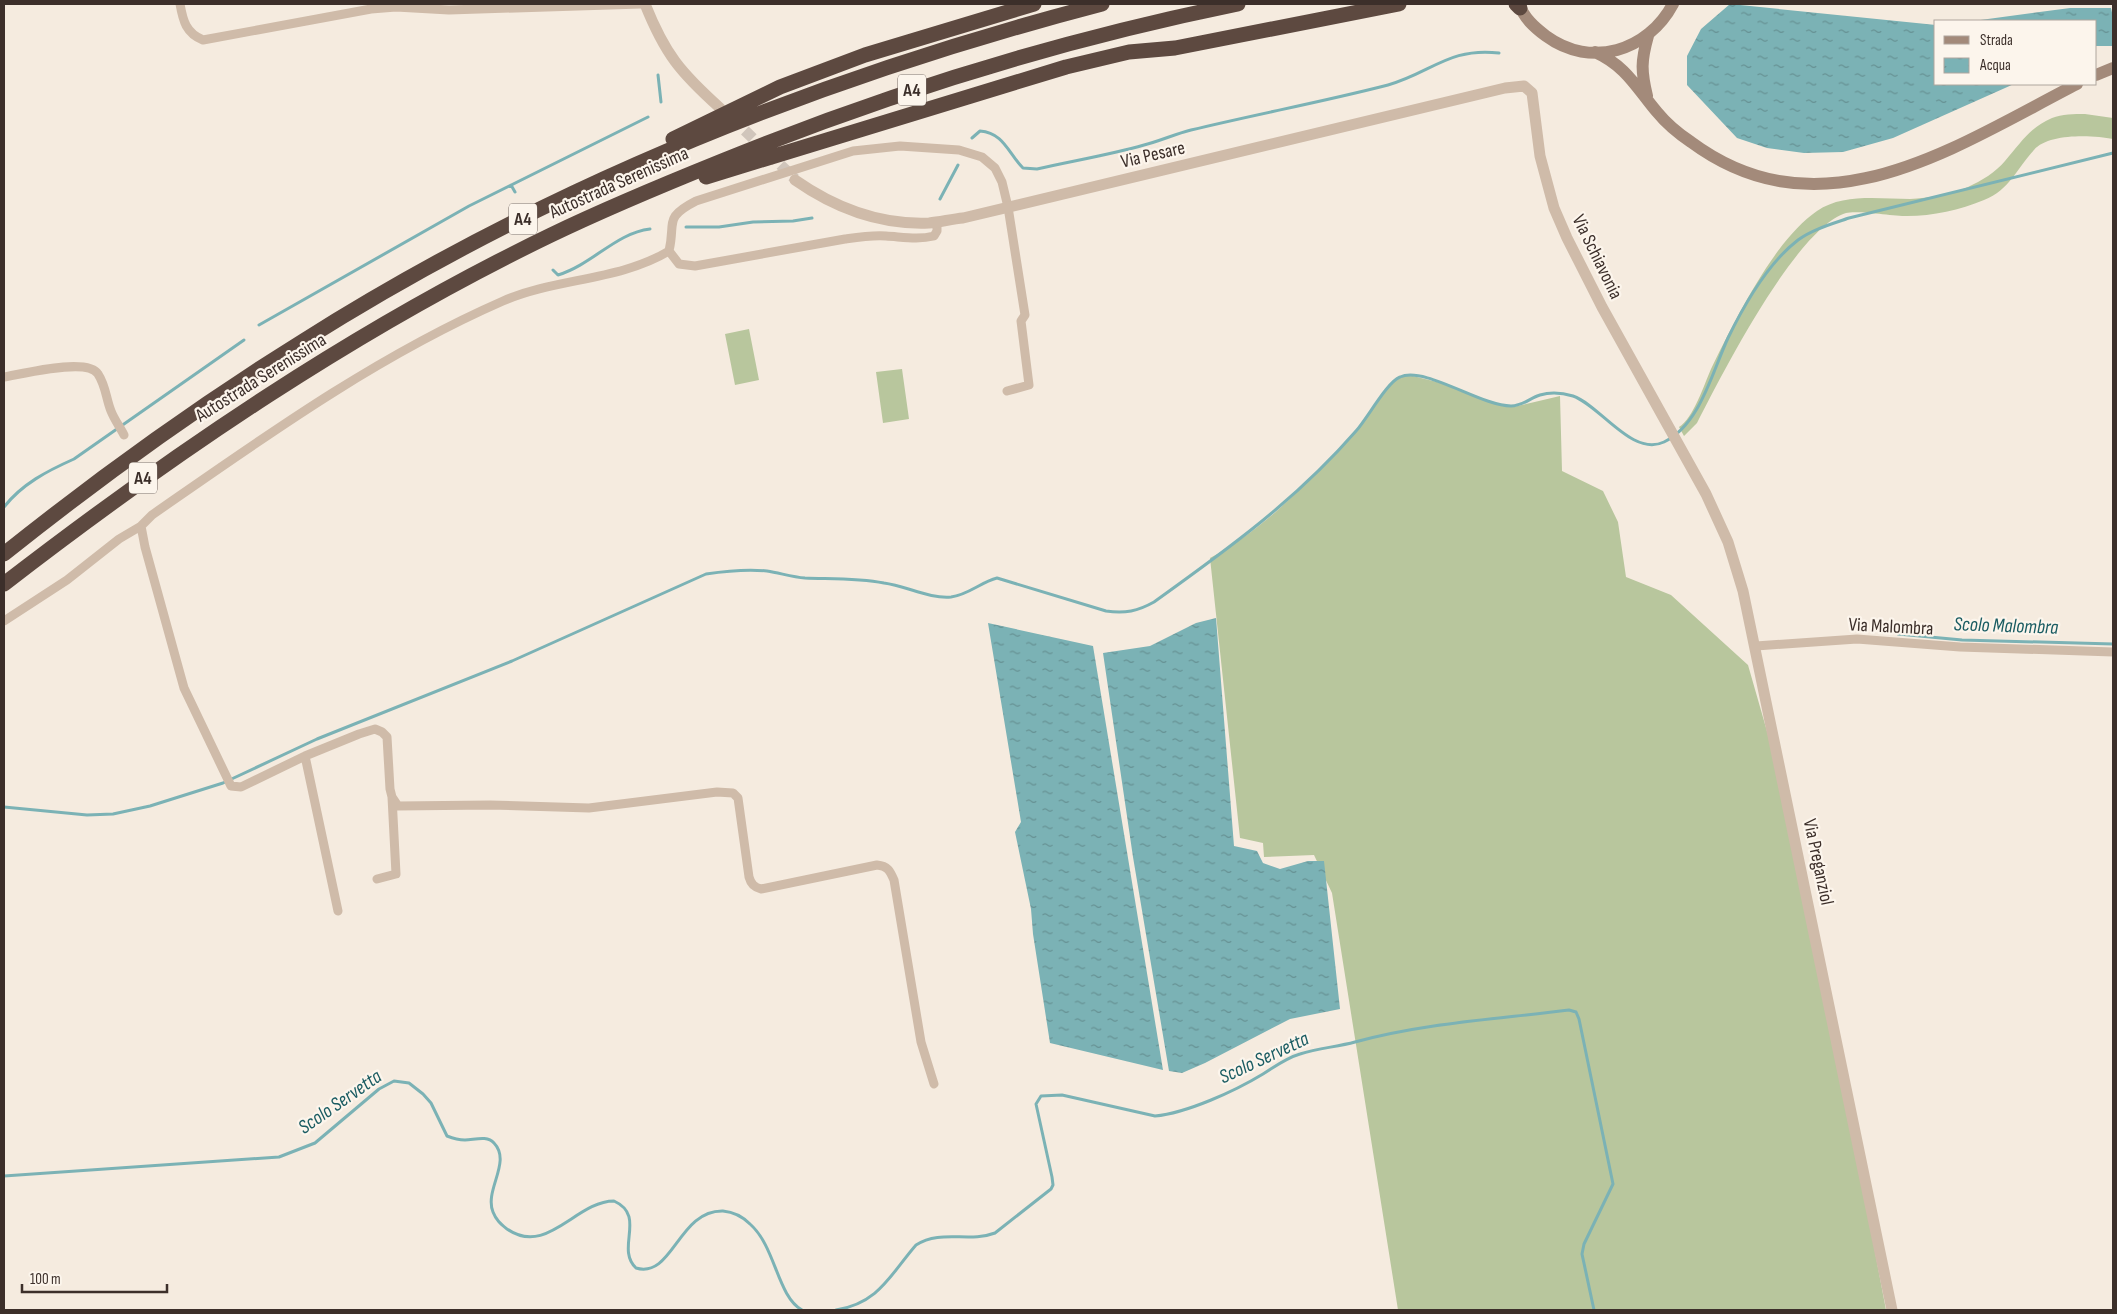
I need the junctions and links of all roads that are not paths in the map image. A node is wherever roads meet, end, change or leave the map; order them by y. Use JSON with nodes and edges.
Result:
{"nodes":[{"id":1,"x":180,"y":4,"type":"edge"},
{"id":2,"x":641,"y":4,"type":"edge"},
{"id":3,"x":645,"y":4,"type":"edge"},
{"id":4,"x":1034,"y":4,"type":"edge"},
{"id":5,"x":1102,"y":4,"type":"edge"},
{"id":6,"x":1238,"y":4,"type":"edge"},
{"id":7,"x":1399,"y":4,"type":"edge"},
{"id":8,"x":1673,"y":4,"type":"edge"},
{"id":9,"x":1519,"y":5,"type":"edge"},
{"id":10,"x":1648,"y":36,"type":"junction"},
{"id":11,"x":1596,"y":52,"type":"junction"},
{"id":12,"x":2113,"y":68,"type":"edge"},
{"id":13,"x":2097,"y":75,"type":"edge"},
{"id":14,"x":2076,"y":85,"type":"edge"},
{"id":15,"x":1524,"y":86,"type":"joint"},
{"id":16,"x":1648,"y":101,"type":"junction"},
{"id":17,"x":720,"y":108,"type":"dead end"},
{"id":18,"x":796,"y":180,"type":"tunnel mouth"},
{"id":19,"x":550,"y":205,"type":"junction"},
{"id":20,"x":1008,"y":207,"type":"junction"},
{"id":21,"x":598,"y":212,"type":"junction"},
{"id":22,"x":936,"y":222,"type":"junction"},
{"id":23,"x":669,"y":251,"type":"junction"},
{"id":24,"x":4,"y":377,"type":"edge"},
{"id":25,"x":1007,"y":391,"type":"dead end"},
{"id":26,"x":1671,"y":428,"type":"joint"},
{"id":27,"x":123,"y":433,"type":"dead end"},
{"id":28,"x":142,"y":526,"type":"junction"},
{"id":29,"x":4,"y":554,"type":"edge"},
{"id":30,"x":4,"y":584,"type":"edge"},
{"id":31,"x":4,"y":621,"type":"edge"},
{"id":32,"x":1756,"y":646,"type":"junction"},
{"id":33,"x":2113,"y":652,"type":"edge"},
{"id":34,"x":305,"y":756,"type":"junction"},
{"id":35,"x":392,"y":797,"type":"junction"},
{"id":36,"x":377,"y":879,"type":"dead end"},
{"id":37,"x":338,"y":911,"type":"dead end"},
{"id":38,"x":934,"y":1084,"type":"dead end"},
{"id":39,"x":1892,"y":1310,"type":"edge"}],
"edges":[{"from":1,"to":2,"type":"street"},
{"from":3,"to":17,"type":"street"},
{"from":4,"to":19,"type":"highway"},
{"from":5,"to":19,"type":"highway","name":"Autostrada Serenissima","number":"A4"},
{"from":6,"to":21,"type":"highway","name":"Autostrada Serenissima","number":"A4"},
{"from":7,"to":21,"type":"highway"},
{"from":8,"to":10,"type":"main road"},
{"from":9,"to":11,"type":"main road"},
{"from":10,"to":11,"type":"main road"},
{"from":10,"to":16,"type":"main road"},
{"from":11,"to":16,"type":"main road"},
{"from":12,"to":13,"type":"main road"},
{"from":14,"to":16,"type":"main road"},
{"from":15,"to":20,"type":"street","name":"Via Pesare"},
{"from":15,"to":26,"type":"street","name":"Via Schiavonia"},
{"from":18,"to":22,"type":"street","name":"Via Pesare"},
{"from":19,"to":29,"type":"highway","name":"Autostrada Serenissima","number":"A4"},
{"from":20,"to":22,"type":"street","name":"Via Pesare"},
{"from":20,"to":23,"type":"street"},
{"from":20,"to":25,"type":"street"},
{"from":21,"to":30,"type":"highway","name":"Autostrada Serenissima","number":"A4"},
{"from":22,"to":23,"type":"street"},
{"from":23,"to":28,"type":"street"},
{"from":24,"to":27,"type":"street"},
{"from":26,"to":32,"type":"street","name":"Via Preganziol"},
{"from":28,"to":31,"type":"street"},
{"from":28,"to":34,"type":"street"},
{"from":32,"to":33,"type":"street","name":"Via Malombra"},
{"from":32,"to":39,"type":"street","name":"Via Preganziol"},
{"from":34,"to":35,"type":"street"},
{"from":34,"to":37,"type":"street"},
{"from":35,"to":36,"type":"street"},
{"from":35,"to":38,"type":"street"}]}
